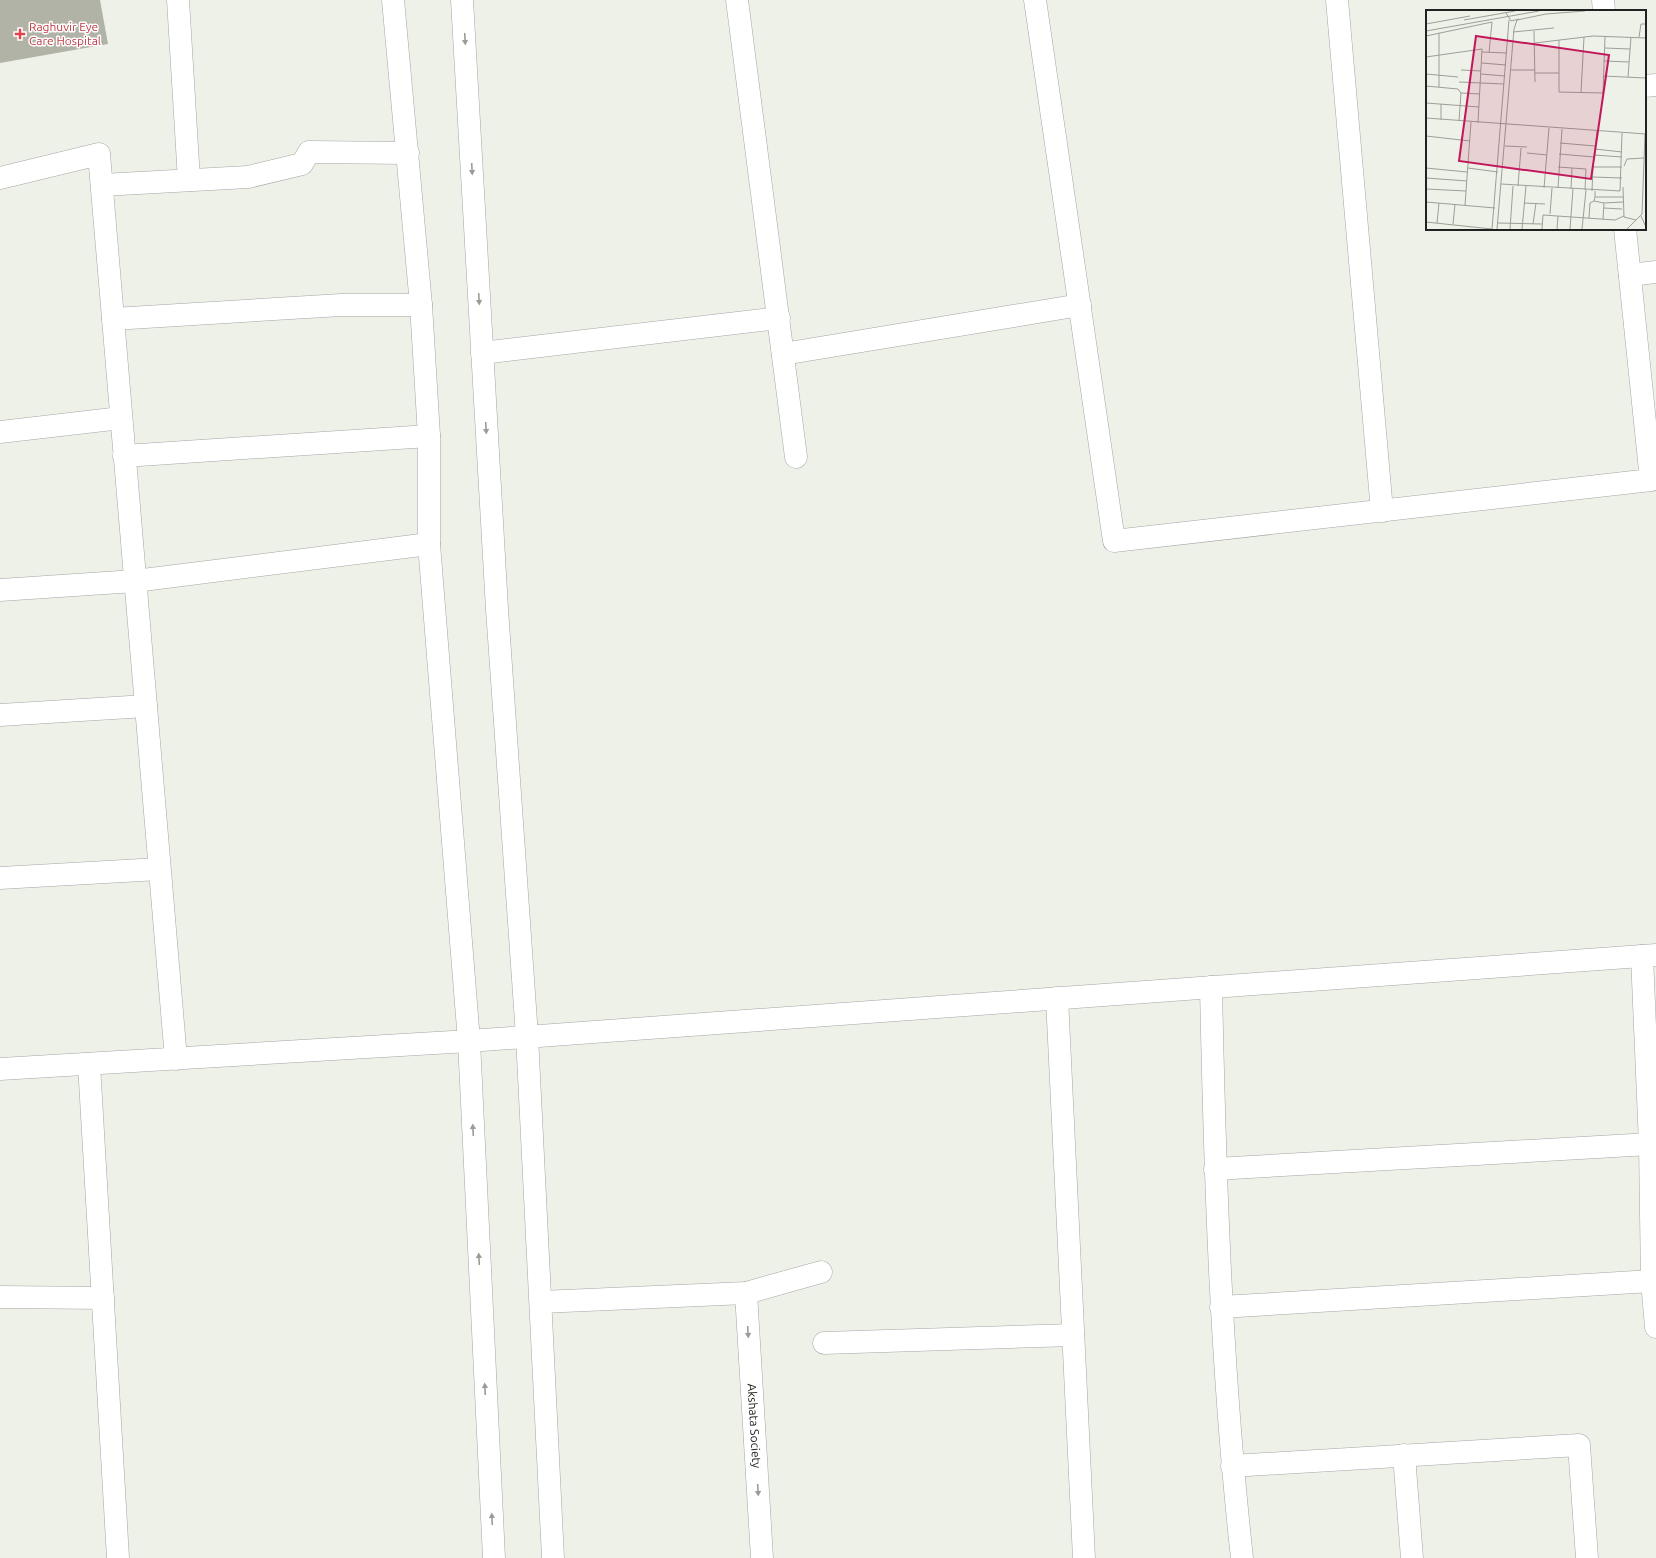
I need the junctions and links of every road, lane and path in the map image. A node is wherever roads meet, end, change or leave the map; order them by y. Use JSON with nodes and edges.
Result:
{"nodes":[{"id":1,"x":178,"y":0,"type":"edge"},
{"id":2,"x":393,"y":0,"type":"edge"},
{"id":3,"x":462,"y":0,"type":"edge"},
{"id":4,"x":737,"y":0,"type":"edge"},
{"id":5,"x":1035,"y":0,"type":"edge"},
{"id":6,"x":1337,"y":0,"type":"edge"},
{"id":7,"x":1603,"y":0,"type":"edge"},
{"id":8,"x":1604,"y":10,"type":"edge"},
{"id":9,"x":1656,"y":85,"type":"edge"},
{"id":10,"x":1646,"y":86,"type":"edge"},
{"id":11,"x":408,"y":153,"type":"junction"},
{"id":12,"x":0,"y":178,"type":"edge"},
{"id":13,"x":189,"y":180,"type":"junction"},
{"id":14,"x":102,"y":185,"type":"junction"},
{"id":15,"x":1625,"y":230,"type":"edge"},
{"id":16,"x":1656,"y":272,"type":"edge"},
{"id":17,"x":1630,"y":275,"type":"junction"},
{"id":18,"x":421,"y":305,"type":"junction"},
{"id":19,"x":1080,"y":305,"type":"junction"},
{"id":20,"x":779,"y":318,"type":"junction"},
{"id":21,"x":113,"y":319,"type":"junction"},
{"id":22,"x":482,"y":353,"type":"junction"},
{"id":23,"x":783,"y":354,"type":"junction"},
{"id":24,"x":121,"y":418,"type":"junction"},
{"id":25,"x":0,"y":432,"type":"edge"},
{"id":26,"x":429,"y":436,"type":"junction"},
{"id":27,"x":124,"y":456,"type":"junction"},
{"id":28,"x":796,"y":457,"type":"dead end"},
{"id":29,"x":1382,"y":511,"type":"junction"},
{"id":30,"x":429,"y":544,"type":"junction"},
{"id":31,"x":135,"y":581,"type":"junction"},
{"id":32,"x":0,"y":590,"type":"edge"},
{"id":33,"x":146,"y":706,"type":"junction"},
{"id":34,"x":0,"y":715,"type":"edge"},
{"id":35,"x":159,"y":870,"type":"junction"},
{"id":36,"x":0,"y":878,"type":"edge"},
{"id":37,"x":1649,"y":955,"type":"edge"},
{"id":38,"x":1211,"y":987,"type":"junction"},
{"id":39,"x":1057,"y":998,"type":"junction"},
{"id":40,"x":527,"y":1036,"type":"junction"},
{"id":41,"x":469,"y":1041,"type":"junction"},
{"id":42,"x":176,"y":1059,"type":"junction"},
{"id":43,"x":89,"y":1064,"type":"junction"},
{"id":44,"x":0,"y":1069,"type":"edge"},
{"id":45,"x":1650,"y":1144,"type":"junction"},
{"id":46,"x":1215,"y":1169,"type":"junction"},
{"id":47,"x":1654,"y":1181,"type":"edge"},
{"id":48,"x":1653,"y":1267,"type":"edge"},
{"id":49,"x":821,"y":1272,"type":"dead end"},
{"id":50,"x":746,"y":1293,"type":"junction"},
{"id":51,"x":0,"y":1298,"type":"edge"},
{"id":52,"x":103,"y":1298,"type":"junction"},
{"id":53,"x":541,"y":1302,"type":"junction"},
{"id":54,"x":1221,"y":1307,"type":"junction"},
{"id":55,"x":1656,"y":1327,"type":"edge"},
{"id":56,"x":1073,"y":1335,"type":"junction"},
{"id":57,"x":824,"y":1343,"type":"dead end"},
{"id":58,"x":1404,"y":1455,"type":"junction"},
{"id":59,"x":1232,"y":1466,"type":"junction"},
{"id":60,"x":118,"y":1558,"type":"edge"},
{"id":61,"x":494,"y":1558,"type":"edge"},
{"id":62,"x":553,"y":1558,"type":"edge"},
{"id":63,"x":762,"y":1558,"type":"edge"},
{"id":64,"x":1084,"y":1558,"type":"edge"},
{"id":65,"x":1242,"y":1558,"type":"edge"},
{"id":66,"x":1412,"y":1558,"type":"edge"},
{"id":67,"x":1587,"y":1558,"type":"edge"}],
"edges":[{"from":1,"to":13,"type":"street"},
{"from":2,"to":11,"type":"street"},
{"from":3,"to":22,"type":"street","one_way":true},
{"from":4,"to":20,"type":"street"},
{"from":5,"to":19,"type":"street"},
{"from":6,"to":29,"type":"street"},
{"from":7,"to":8,"type":"street"},
{"from":9,"to":10,"type":"street"},
{"from":11,"to":13,"type":"street"},
{"from":11,"to":18,"type":"street"},
{"from":12,"to":14,"type":"street"},
{"from":13,"to":14,"type":"street"},
{"from":14,"to":21,"type":"street"},
{"from":15,"to":17,"type":"street"},
{"from":16,"to":17,"type":"street"},
{"from":17,"to":29,"type":"street"},
{"from":18,"to":21,"type":"street"},
{"from":18,"to":26,"type":"street"},
{"from":19,"to":23,"type":"street"},
{"from":19,"to":29,"type":"street"},
{"from":20,"to":22,"type":"street"},
{"from":20,"to":23,"type":"street"},
{"from":21,"to":24,"type":"street"},
{"from":22,"to":40,"type":"street","one_way":true},
{"from":23,"to":28,"type":"street"},
{"from":24,"to":25,"type":"street"},
{"from":24,"to":27,"type":"street"},
{"from":26,"to":27,"type":"street"},
{"from":26,"to":30,"type":"street"},
{"from":27,"to":31,"type":"street"},
{"from":30,"to":31,"type":"street"},
{"from":30,"to":41,"type":"street"},
{"from":31,"to":32,"type":"street"},
{"from":31,"to":33,"type":"street"},
{"from":33,"to":34,"type":"street"},
{"from":33,"to":35,"type":"street"},
{"from":35,"to":36,"type":"street"},
{"from":35,"to":42,"type":"street"},
{"from":37,"to":38,"type":"street"},
{"from":37,"to":45,"type":"street"},
{"from":38,"to":39,"type":"street"},
{"from":38,"to":46,"type":"street"},
{"from":39,"to":40,"type":"street"},
{"from":39,"to":56,"type":"street"},
{"from":40,"to":41,"type":"street"},
{"from":40,"to":53,"type":"street"},
{"from":41,"to":42,"type":"street"},
{"from":61,"to":41,"type":"street","one_way":true},
{"from":42,"to":43,"type":"street"},
{"from":43,"to":44,"type":"street"},
{"from":43,"to":52,"type":"street"},
{"from":45,"to":46,"type":"street"},
{"from":45,"to":47,"type":"street"},
{"from":46,"to":54,"type":"street"},
{"from":47,"to":48,"type":"street"},
{"from":48,"to":54,"type":"street"},
{"from":48,"to":55,"type":"street"},
{"from":49,"to":50,"type":"street"},
{"from":50,"to":53,"type":"street"},
{"from":50,"to":63,"type":"street","name":"Akshata Society","one_way":true},
{"from":51,"to":52,"type":"street"},
{"from":52,"to":60,"type":"street"},
{"from":53,"to":62,"type":"street"},
{"from":54,"to":59,"type":"street"},
{"from":56,"to":57,"type":"street"},
{"from":56,"to":64,"type":"street"},
{"from":58,"to":59,"type":"street"},
{"from":58,"to":66,"type":"street"},
{"from":58,"to":67,"type":"street"},
{"from":59,"to":65,"type":"street"}]}
